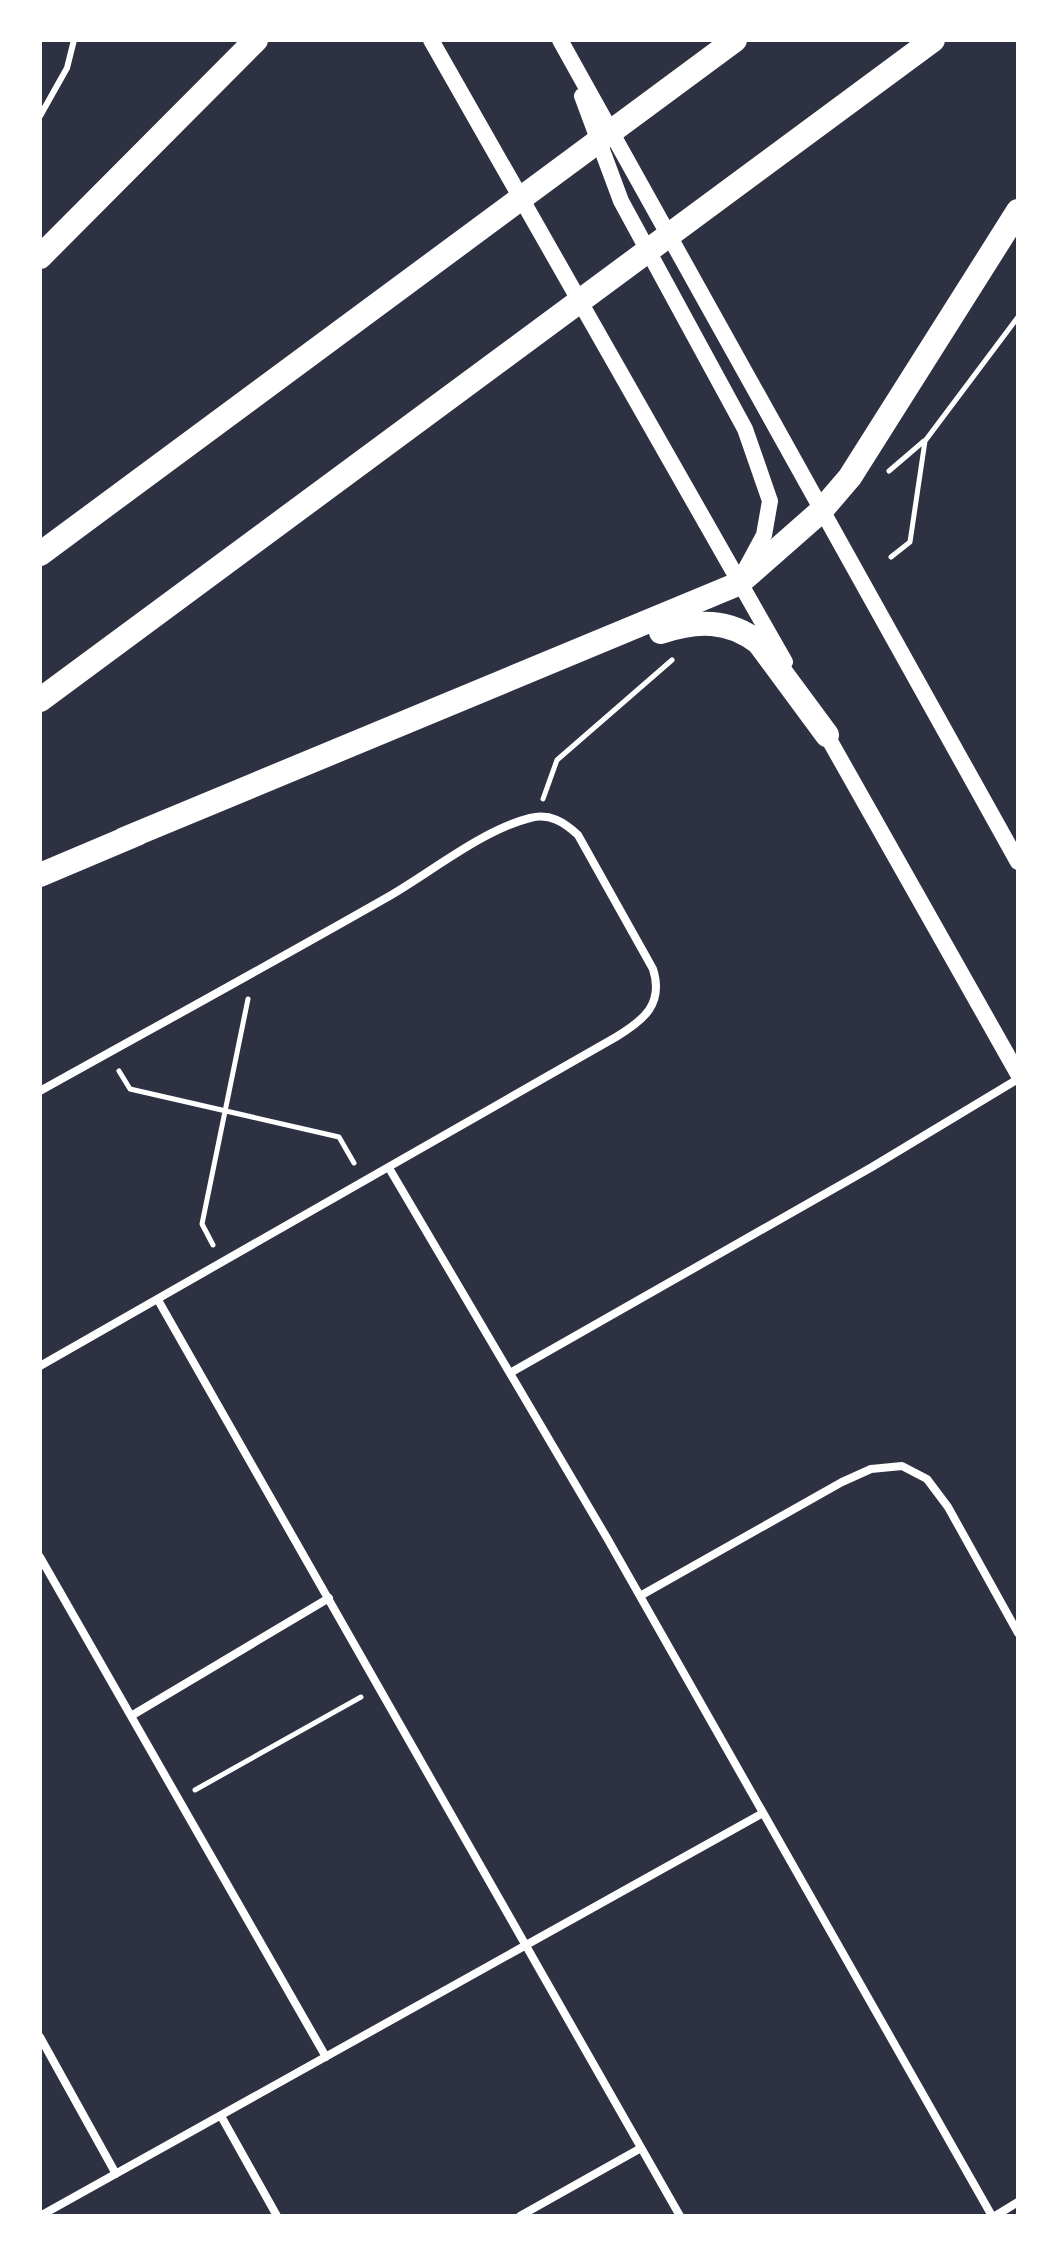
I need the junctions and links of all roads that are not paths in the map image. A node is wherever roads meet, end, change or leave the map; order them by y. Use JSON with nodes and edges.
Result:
{"nodes":[{"id":1,"x":256,"y":40,"type":"edge"},
{"id":2,"x":431,"y":40,"type":"edge"},
{"id":3,"x":735,"y":40,"type":"edge"},
{"id":4,"x":933,"y":40,"type":"edge"},
{"id":5,"x":75,"y":41,"type":"edge"},
{"id":6,"x":561,"y":41,"type":"edge"},
{"id":7,"x":40,"y":116,"type":"edge"},
{"id":8,"x":1018,"y":211,"type":"edge"},
{"id":9,"x":40,"y":257,"type":"edge"},
{"id":10,"x":820,"y":512,"type":"junction"},
{"id":11,"x":40,"y":554,"type":"edge"},
{"id":12,"x":738,"y":584,"type":"junction"},
{"id":13,"x":40,"y":700,"type":"edge"},
{"id":14,"x":827,"y":735,"type":"junction"},
{"id":15,"x":124,"y":839,"type":"junction"},
{"id":16,"x":1018,"y":862,"type":"edge"},
{"id":17,"x":40,"y":875,"type":"edge"},
{"id":18,"x":1018,"y":1076,"type":"edge"},
{"id":19,"x":40,"y":1091,"type":"edge"},
{"id":20,"x":389,"y":1168,"type":"junction"},
{"id":21,"x":158,"y":1300,"type":"junction"},
{"id":22,"x":40,"y":1366,"type":"edge"},
{"id":23,"x":510,"y":1373,"type":"junction"},
{"id":24,"x":40,"y":1557,"type":"edge"},
{"id":25,"x":640,"y":1596,"type":"junction"},
{"id":26,"x":329,"y":1598,"type":"junction"},
{"id":27,"x":1018,"y":1633,"type":"edge"},
{"id":28,"x":131,"y":1716,"type":"junction"},
{"id":29,"x":763,"y":1813,"type":"junction"},
{"id":30,"x":526,"y":1945,"type":"junction"},
{"id":31,"x":40,"y":2037,"type":"edge"},
{"id":32,"x":326,"y":2057,"type":"junction"},
{"id":33,"x":221,"y":2116,"type":"junction"},
{"id":34,"x":641,"y":2148,"type":"junction"},
{"id":35,"x":116,"y":2174,"type":"junction"},
{"id":36,"x":1018,"y":2202,"type":"edge"},
{"id":37,"x":40,"y":2216,"type":"edge"},
{"id":38,"x":277,"y":2216,"type":"edge"},
{"id":39,"x":520,"y":2216,"type":"edge"},
{"id":40,"x":680,"y":2216,"type":"edge"},
{"id":41,"x":994,"y":2216,"type":"edge"}],
"edges":[{"from":1,"to":9,"type":"highway"},
{"from":2,"to":12,"type":"main road"},
{"from":3,"to":11,"type":"highway"},
{"from":4,"to":13,"type":"highway"},
{"from":5,"to":7,"type":"lane"},
{"from":6,"to":10,"type":"main road"},
{"from":6,"to":12,"type":"main road"},
{"from":8,"to":10,"type":"highway"},
{"from":10,"to":12,"type":"highway"},
{"from":10,"to":16,"type":"main road"},
{"from":12,"to":14,"type":"main road"},
{"from":12,"to":15,"type":"highway"},
{"from":14,"to":15,"type":"highway"},
{"from":14,"to":18,"type":"main road"},
{"from":15,"to":17,"type":"highway"},
{"from":18,"to":23,"type":"street"},
{"from":19,"to":20,"type":"street"},
{"from":20,"to":21,"type":"street"},
{"from":20,"to":23,"type":"street"},
{"from":21,"to":22,"type":"street"},
{"from":21,"to":26,"type":"street"},
{"from":23,"to":25,"type":"street"},
{"from":24,"to":28,"type":"street"},
{"from":25,"to":27,"type":"street"},
{"from":25,"to":29,"type":"street"},
{"from":26,"to":28,"type":"street"},
{"from":26,"to":30,"type":"street"},
{"from":28,"to":32,"type":"street"},
{"from":29,"to":30,"type":"street"},
{"from":29,"to":41,"type":"street"},
{"from":30,"to":32,"type":"street"},
{"from":30,"to":34,"type":"street"},
{"from":31,"to":35,"type":"street"},
{"from":32,"to":33,"type":"street"},
{"from":33,"to":35,"type":"street"},
{"from":33,"to":38,"type":"street"},
{"from":34,"to":39,"type":"street"},
{"from":34,"to":40,"type":"street"},
{"from":35,"to":37,"type":"street"},
{"from":36,"to":41,"type":"street"}]}
